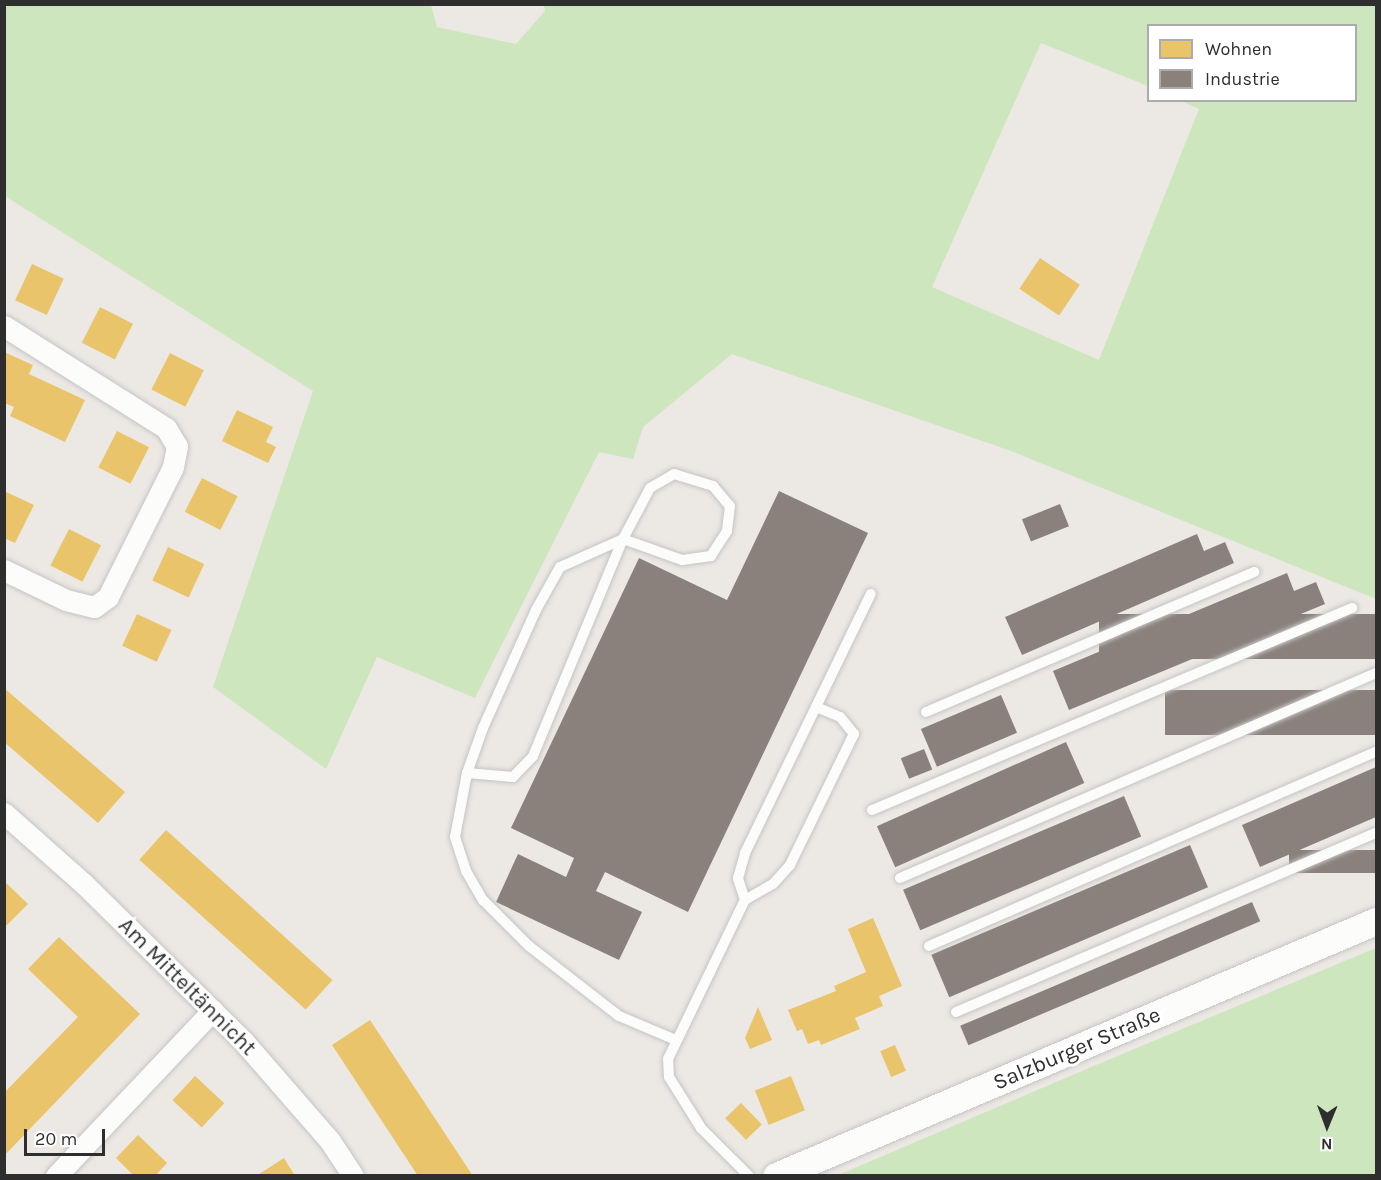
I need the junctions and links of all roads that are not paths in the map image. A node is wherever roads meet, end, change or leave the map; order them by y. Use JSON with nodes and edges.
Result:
{"nodes":[{"id":1,"x":4,"y":326,"type":"edge"},
{"id":2,"x":624,"y":539,"type":"junction"},
{"id":3,"x":4,"y":570,"type":"edge"},
{"id":4,"x":1254,"y":572,"type":"dead end"},
{"id":5,"x":871,"y":594,"type":"dead end"},
{"id":6,"x":1352,"y":608,"type":"dead end"},
{"id":7,"x":1377,"y":673,"type":"edge"},
{"id":8,"x":816,"y":707,"type":"junction"},
{"id":9,"x":926,"y":712,"type":"dead end"},
{"id":10,"x":1377,"y":752,"type":"edge"},
{"id":11,"x":467,"y":773,"type":"junction"},
{"id":12,"x":872,"y":810,"type":"dead end"},
{"id":13,"x":4,"y":813,"type":"edge"},
{"id":14,"x":1377,"y":833,"type":"edge"},
{"id":15,"x":900,"y":878,"type":"dead end"},
{"id":16,"x":745,"y":900,"type":"junction"},
{"id":17,"x":1377,"y":921,"type":"edge"},
{"id":18,"x":929,"y":946,"type":"dead end"},
{"id":19,"x":213,"y":1010,"type":"junction"},
{"id":20,"x":956,"y":1012,"type":"dead end"},
{"id":21,"x":676,"y":1040,"type":"junction"},
{"id":22,"x":56,"y":1176,"type":"edge"},
{"id":23,"x":353,"y":1176,"type":"edge"},
{"id":24,"x":749,"y":1176,"type":"edge"},
{"id":25,"x":776,"y":1176,"type":"edge"}],
"edges":[{"from":1,"to":3,"type":"street"},
{"from":2,"to":2,"type":"lane"},
{"from":2,"to":11,"type":"lane"},
{"from":2,"to":11,"type":"lane"},
{"from":4,"to":9,"type":"lane"},
{"from":5,"to":8,"type":"lane"},
{"from":6,"to":12,"type":"lane"},
{"from":7,"to":15,"type":"lane"},
{"from":8,"to":16,"type":"lane"},
{"from":8,"to":16,"type":"lane"},
{"from":10,"to":18,"type":"lane"},
{"from":11,"to":21,"type":"lane"},
{"from":13,"to":19,"type":"street","name":"Am Mitteltännicht"},
{"from":14,"to":20,"type":"lane"},
{"from":16,"to":21,"type":"lane"},
{"from":17,"to":25,"type":"street","name":"Salzburger Straße"},
{"from":19,"to":22,"type":"street"},
{"from":19,"to":23,"type":"street","name":"Am Mitteltännicht"},
{"from":21,"to":24,"type":"lane"}]}
